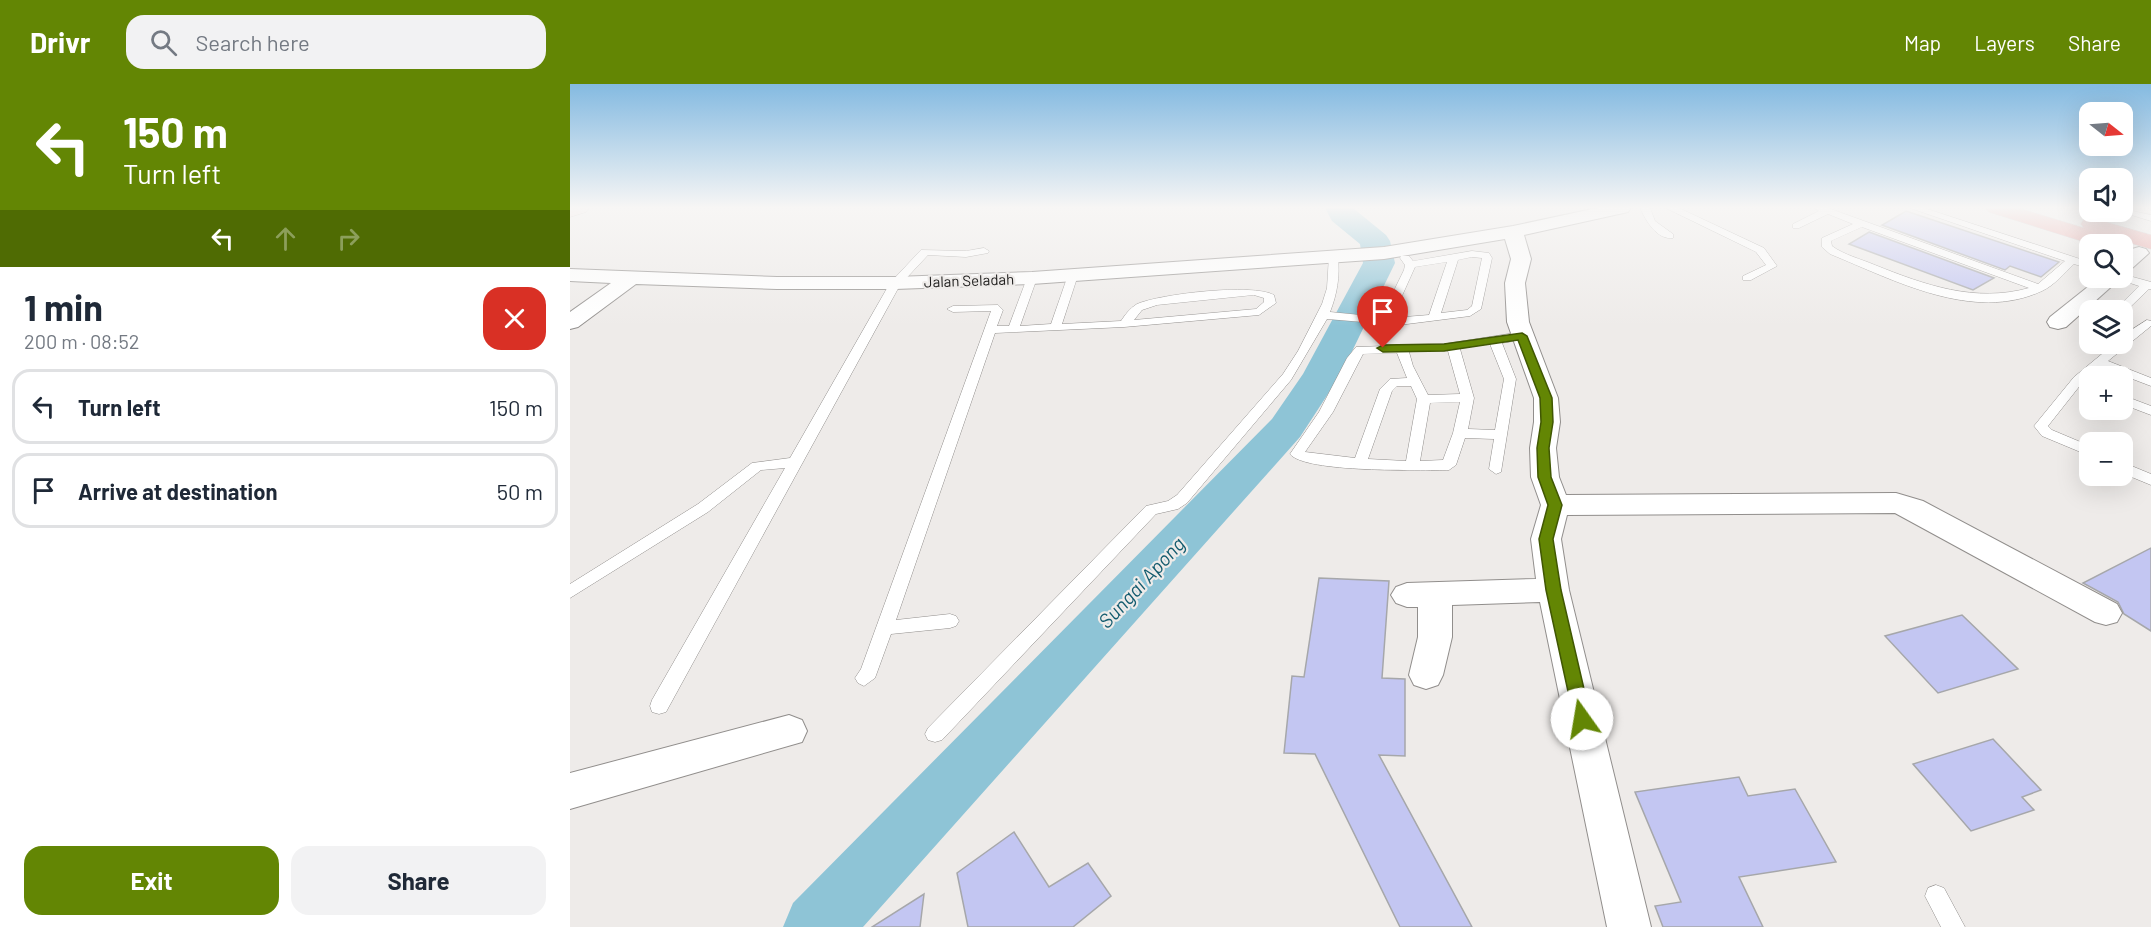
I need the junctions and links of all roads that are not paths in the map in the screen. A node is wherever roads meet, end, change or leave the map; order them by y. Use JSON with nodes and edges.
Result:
{"nodes":[{"id":1,"x":1434,"y":247,"type":"edge"},
{"id":2,"x":1518,"y":247,"type":"edge"},
{"id":3,"x":1754,"y":247,"type":"edge"},
{"id":4,"x":1827,"y":247,"type":"edge"},
{"id":5,"x":1926,"y":247,"type":"edge"},
{"id":6,"x":2035,"y":247,"type":"edge"},
{"id":7,"x":2123,"y":247,"type":"edge"},
{"id":8,"x":984,"y":251,"type":"dead end"},
{"id":9,"x":2137,"y":254,"type":"edge"},
{"id":10,"x":1390,"y":256,"type":"junction"},
{"id":11,"x":1454,"y":257,"type":"junction"},
{"id":12,"x":1333,"y":258,"type":"junction"},
{"id":13,"x":2073,"y":260,"type":"junction"},
{"id":14,"x":2079,"y":262,"type":"edge"},
{"id":15,"x":570,"y":275,"type":"edge"},
{"id":16,"x":1073,"y":275,"type":"junction"},
{"id":17,"x":630,"y":278,"type":"junction"},
{"id":18,"x":1032,"y":278,"type":"junction"},
{"id":19,"x":1747,"y":278,"type":"dead end"},
{"id":20,"x":2133,"y":280,"type":"edge"},
{"id":21,"x":895,"y":283,"type":"junction"},
{"id":22,"x":2148,"y":285,"type":"edge"},
{"id":23,"x":2039,"y":288,"type":"junction"},
{"id":24,"x":2099,"y":288,"type":"edge"},
{"id":25,"x":2086,"y":299,"type":"joint"},
{"id":26,"x":2133,"y":301,"type":"edge"},
{"id":27,"x":953,"y":309,"type":"dead end"},
{"id":28,"x":1323,"y":315,"type":"junction"},
{"id":29,"x":2133,"y":317,"type":"edge"},
{"id":30,"x":1433,"y":319,"type":"junction"},
{"id":31,"x":570,"y":322,"type":"edge"},
{"id":32,"x":1384,"y":322,"type":"junction"},
{"id":33,"x":2058,"y":322,"type":"dead end"},
{"id":34,"x":1124,"y":324,"type":"junction"},
{"id":35,"x":2149,"y":324,"type":"edge"},
{"id":36,"x":1056,"y":327,"type":"junction"},
{"id":37,"x":991,"y":329,"type":"junction"},
{"id":38,"x":1013,"y":330,"type":"junction"},
{"id":39,"x":2133,"y":335,"type":"edge"},
{"id":40,"x":1508,"y":338,"type":"junction"},
{"id":41,"x":1453,"y":346,"type":"junction"},
{"id":42,"x":1402,"y":348,"type":"junction"},
{"id":43,"x":2109,"y":354,"type":"edge"},
{"id":44,"x":2099,"y":362,"type":"junction"},
{"id":45,"x":2096,"y":366,"type":"edge"},
{"id":46,"x":1414,"y":382,"type":"junction"},
{"id":47,"x":2151,"y":382,"type":"edge"},
{"id":48,"x":2079,"y":388,"type":"edge"},
{"id":49,"x":1467,"y":398,"type":"junction"},
{"id":50,"x":1424,"y":399,"type":"junction"},
{"id":51,"x":2133,"y":404,"type":"edge"},
{"id":52,"x":2151,"y":411,"type":"edge"},
{"id":53,"x":1460,"y":433,"type":"junction"},
{"id":54,"x":1502,"y":435,"type":"junction"},
{"id":55,"x":2079,"y":447,"type":"edge"},
{"id":56,"x":795,"y":462,"type":"junction"},
{"id":57,"x":1360,"y":463,"type":"junction"},
{"id":58,"x":1412,"y":466,"type":"junction"},
{"id":59,"x":1496,"y":469,"type":"dead end"},
{"id":60,"x":2133,"y":472,"type":"edge"},
{"id":61,"x":2151,"y":480,"type":"edge"},
{"id":62,"x":1555,"y":505,"type":"junction"},
{"id":63,"x":1553,"y":590,"type":"junction"},
{"id":64,"x":570,"y":592,"type":"edge"},
{"id":65,"x":1407,"y":595,"type":"dead end"},
{"id":66,"x":1442,"y":595,"type":"junction"},
{"id":67,"x":2106,"y":613,"type":"dead end"},
{"id":68,"x":950,"y":621,"type":"dead end"},
{"id":69,"x":885,"y":628,"type":"junction"},
{"id":70,"x":1426,"y":675,"type":"dead end"},
{"id":71,"x":864,"y":678,"type":"dead end"},
{"id":72,"x":659,"y":706,"type":"dead end"},
{"id":73,"x":789,"y":731,"type":"dead end"},
{"id":74,"x":935,"y":734,"type":"dead end"},
{"id":75,"x":570,"y":791,"type":"edge"},
{"id":76,"x":1936,"y":896,"type":"dead end"},
{"id":77,"x":1629,"y":927,"type":"edge"},
{"id":78,"x":1954,"y":927,"type":"edge"}],
"edges":[{"from":1,"to":10,"type":"street","name":"Jalan Seladah"},
{"from":2,"to":40,"type":"street"},
{"from":3,"to":19,"type":"lane"},
{"from":4,"to":23,"type":"lane"},
{"from":5,"to":23,"type":"lane"},
{"from":6,"to":13,"type":"lane"},
{"from":7,"to":9,"type":"highway"},
{"from":8,"to":21,"type":"lane"},
{"from":10,"to":11,"type":"lane"},
{"from":10,"to":12,"type":"street","name":"Jalan Seladah"},
{"from":10,"to":32,"type":"lane"},
{"from":11,"to":30,"type":"lane"},
{"from":11,"to":30,"type":"lane"},
{"from":12,"to":16,"type":"street","name":"Jalan Seladah"},
{"from":12,"to":28,"type":"lane"},
{"from":13,"to":14,"type":"lane"},
{"from":13,"to":23,"type":"lane"},
{"from":15,"to":17,"type":"street","name":"Jalan Seladah"},
{"from":16,"to":18,"type":"street","name":"Jalan Seladah"},
{"from":16,"to":36,"type":"lane"},
{"from":17,"to":21,"type":"street","name":"Jalan Seladah"},
{"from":17,"to":31,"type":"street"},
{"from":18,"to":21,"type":"street","name":"Jalan Seladah"},
{"from":18,"to":38,"type":"lane"},
{"from":20,"to":22,"type":"lane"},
{"from":21,"to":56,"type":"lane"},
{"from":22,"to":26,"type":"lane"},
{"from":24,"to":25,"type":"street"},
{"from":25,"to":33,"type":"street"},
{"from":27,"to":37,"type":"lane"},
{"from":28,"to":32,"type":"lane"},
{"from":28,"to":74,"type":"lane"},
{"from":29,"to":35,"type":"lane"},
{"from":30,"to":32,"type":"lane"},
{"from":34,"to":34,"type":"lane"},
{"from":34,"to":36,"type":"lane"},
{"from":35,"to":39,"type":"lane"},
{"from":36,"to":38,"type":"lane"},
{"from":37,"to":38,"type":"lane"},
{"from":37,"to":69,"type":"lane"},
{"from":40,"to":41,"type":"lane"},
{"from":40,"to":54,"type":"lane"},
{"from":40,"to":62,"type":"street"},
{"from":41,"to":42,"type":"lane"},
{"from":41,"to":49,"type":"lane"},
{"from":42,"to":46,"type":"lane"},
{"from":42,"to":57,"type":"lane"},
{"from":43,"to":44,"type":"lane"},
{"from":44,"to":45,"type":"lane"},
{"from":44,"to":47,"type":"lane"},
{"from":46,"to":50,"type":"lane"},
{"from":46,"to":57,"type":"lane"},
{"from":48,"to":55,"type":"lane"},
{"from":49,"to":50,"type":"lane"},
{"from":49,"to":53,"type":"lane"},
{"from":50,"to":58,"type":"lane"},
{"from":51,"to":52,"type":"lane"},
{"from":53,"to":54,"type":"lane"},
{"from":53,"to":58,"type":"lane"},
{"from":54,"to":59,"type":"lane"},
{"from":56,"to":64,"type":"lane"},
{"from":56,"to":72,"type":"lane"},
{"from":57,"to":58,"type":"lane"},
{"from":60,"to":61,"type":"lane"},
{"from":62,"to":63,"type":"street"},
{"from":62,"to":67,"type":"street"},
{"from":63,"to":66,"type":"street"},
{"from":63,"to":77,"type":"street"},
{"from":65,"to":66,"type":"street"},
{"from":66,"to":70,"type":"street"},
{"from":68,"to":69,"type":"lane"},
{"from":69,"to":71,"type":"lane"},
{"from":73,"to":75,"type":"street"},
{"from":76,"to":78,"type":"lane"}]}
